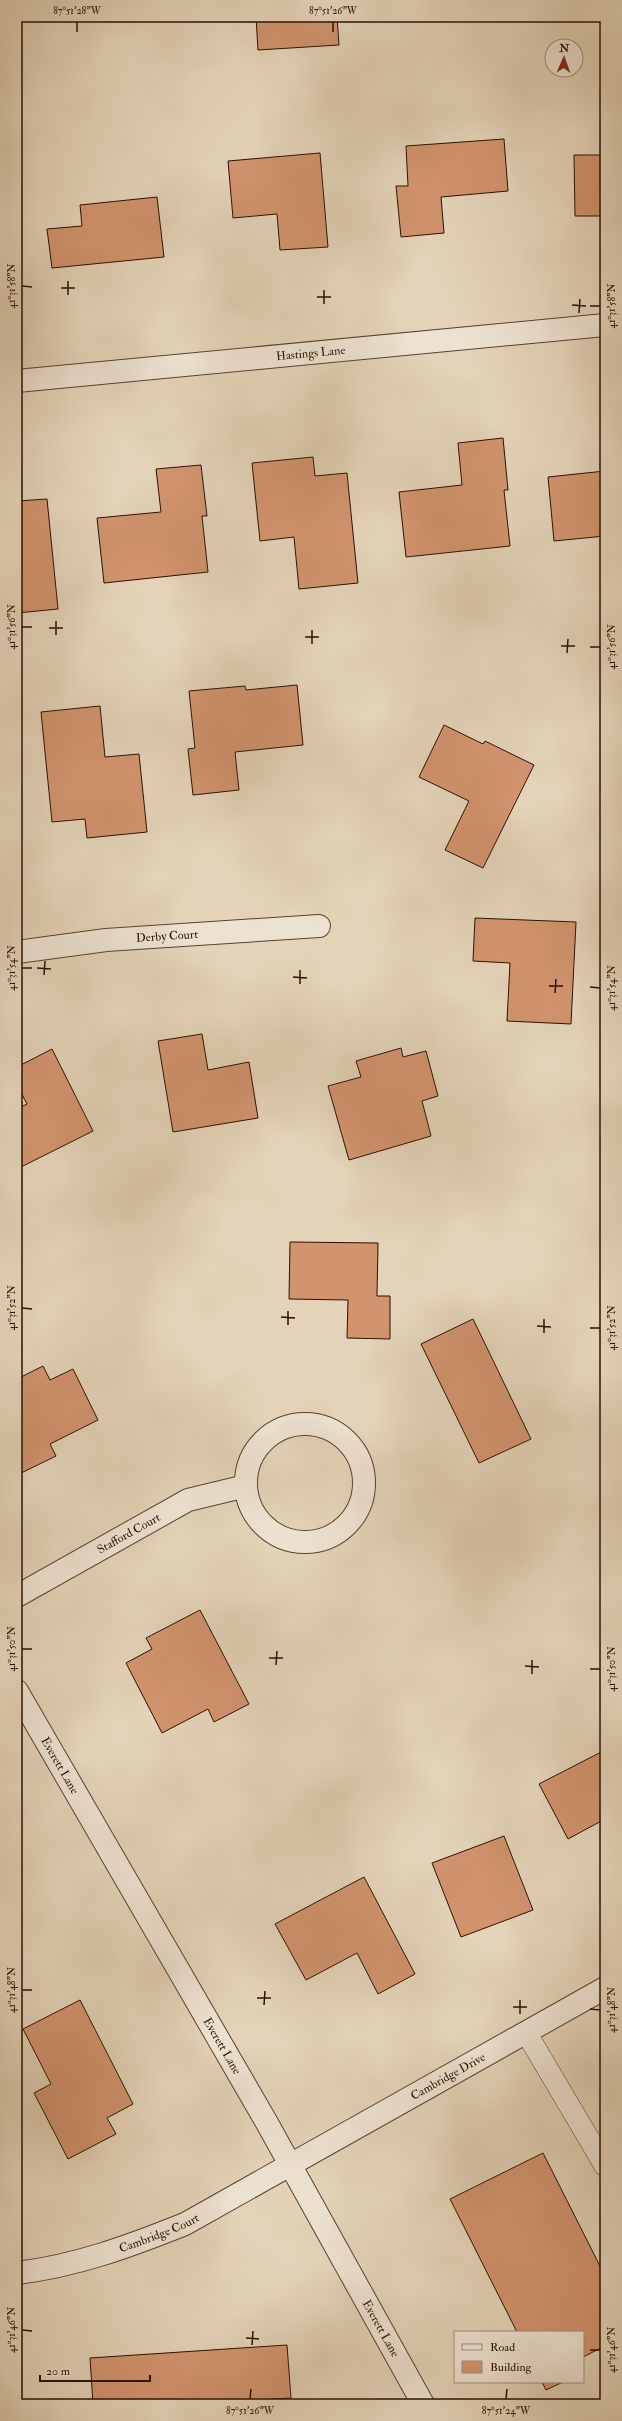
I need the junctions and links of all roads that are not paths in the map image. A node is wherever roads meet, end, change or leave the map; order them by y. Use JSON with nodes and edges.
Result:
{"nodes":[{"id":1,"x":605,"y":325,"type":"edge"},
{"id":2,"x":17,"y":381,"type":"edge"},
{"id":3,"x":318,"y":926,"type":"dead end"},
{"id":4,"x":17,"y":952,"type":"edge"},
{"id":5,"x":246,"y":1486,"type":"junction"},
{"id":6,"x":17,"y":1596,"type":"edge"},
{"id":7,"x":17,"y":1691,"type":"edge"},
{"id":8,"x":605,"y":1988,"type":"edge"},
{"id":9,"x":527,"y":2034,"type":"junction"},
{"id":10,"x":290,"y":2165,"type":"junction"},
{"id":11,"x":605,"y":2166,"type":"edge"},
{"id":12,"x":17,"y":2273,"type":"edge"},
{"id":13,"x":423,"y":2404,"type":"edge"}],
"edges":[{"from":1,"to":2,"type":"street","name":"Hastings Lane"},
{"from":3,"to":4,"type":"street","name":"Derby Court"},
{"from":5,"to":5,"type":"street"},
{"from":5,"to":6,"type":"street","name":"Stafford Court"},
{"from":7,"to":10,"type":"street","name":"Everett Lane"},
{"from":8,"to":9,"type":"street","name":"Cambridge Drive"},
{"from":9,"to":10,"type":"street","name":"Cambridge Drive"},
{"from":9,"to":11,"type":"lane"},
{"from":10,"to":12,"type":"street","name":"Cambridge Court"},
{"from":10,"to":13,"type":"street","name":"Everett Lane"}]}
